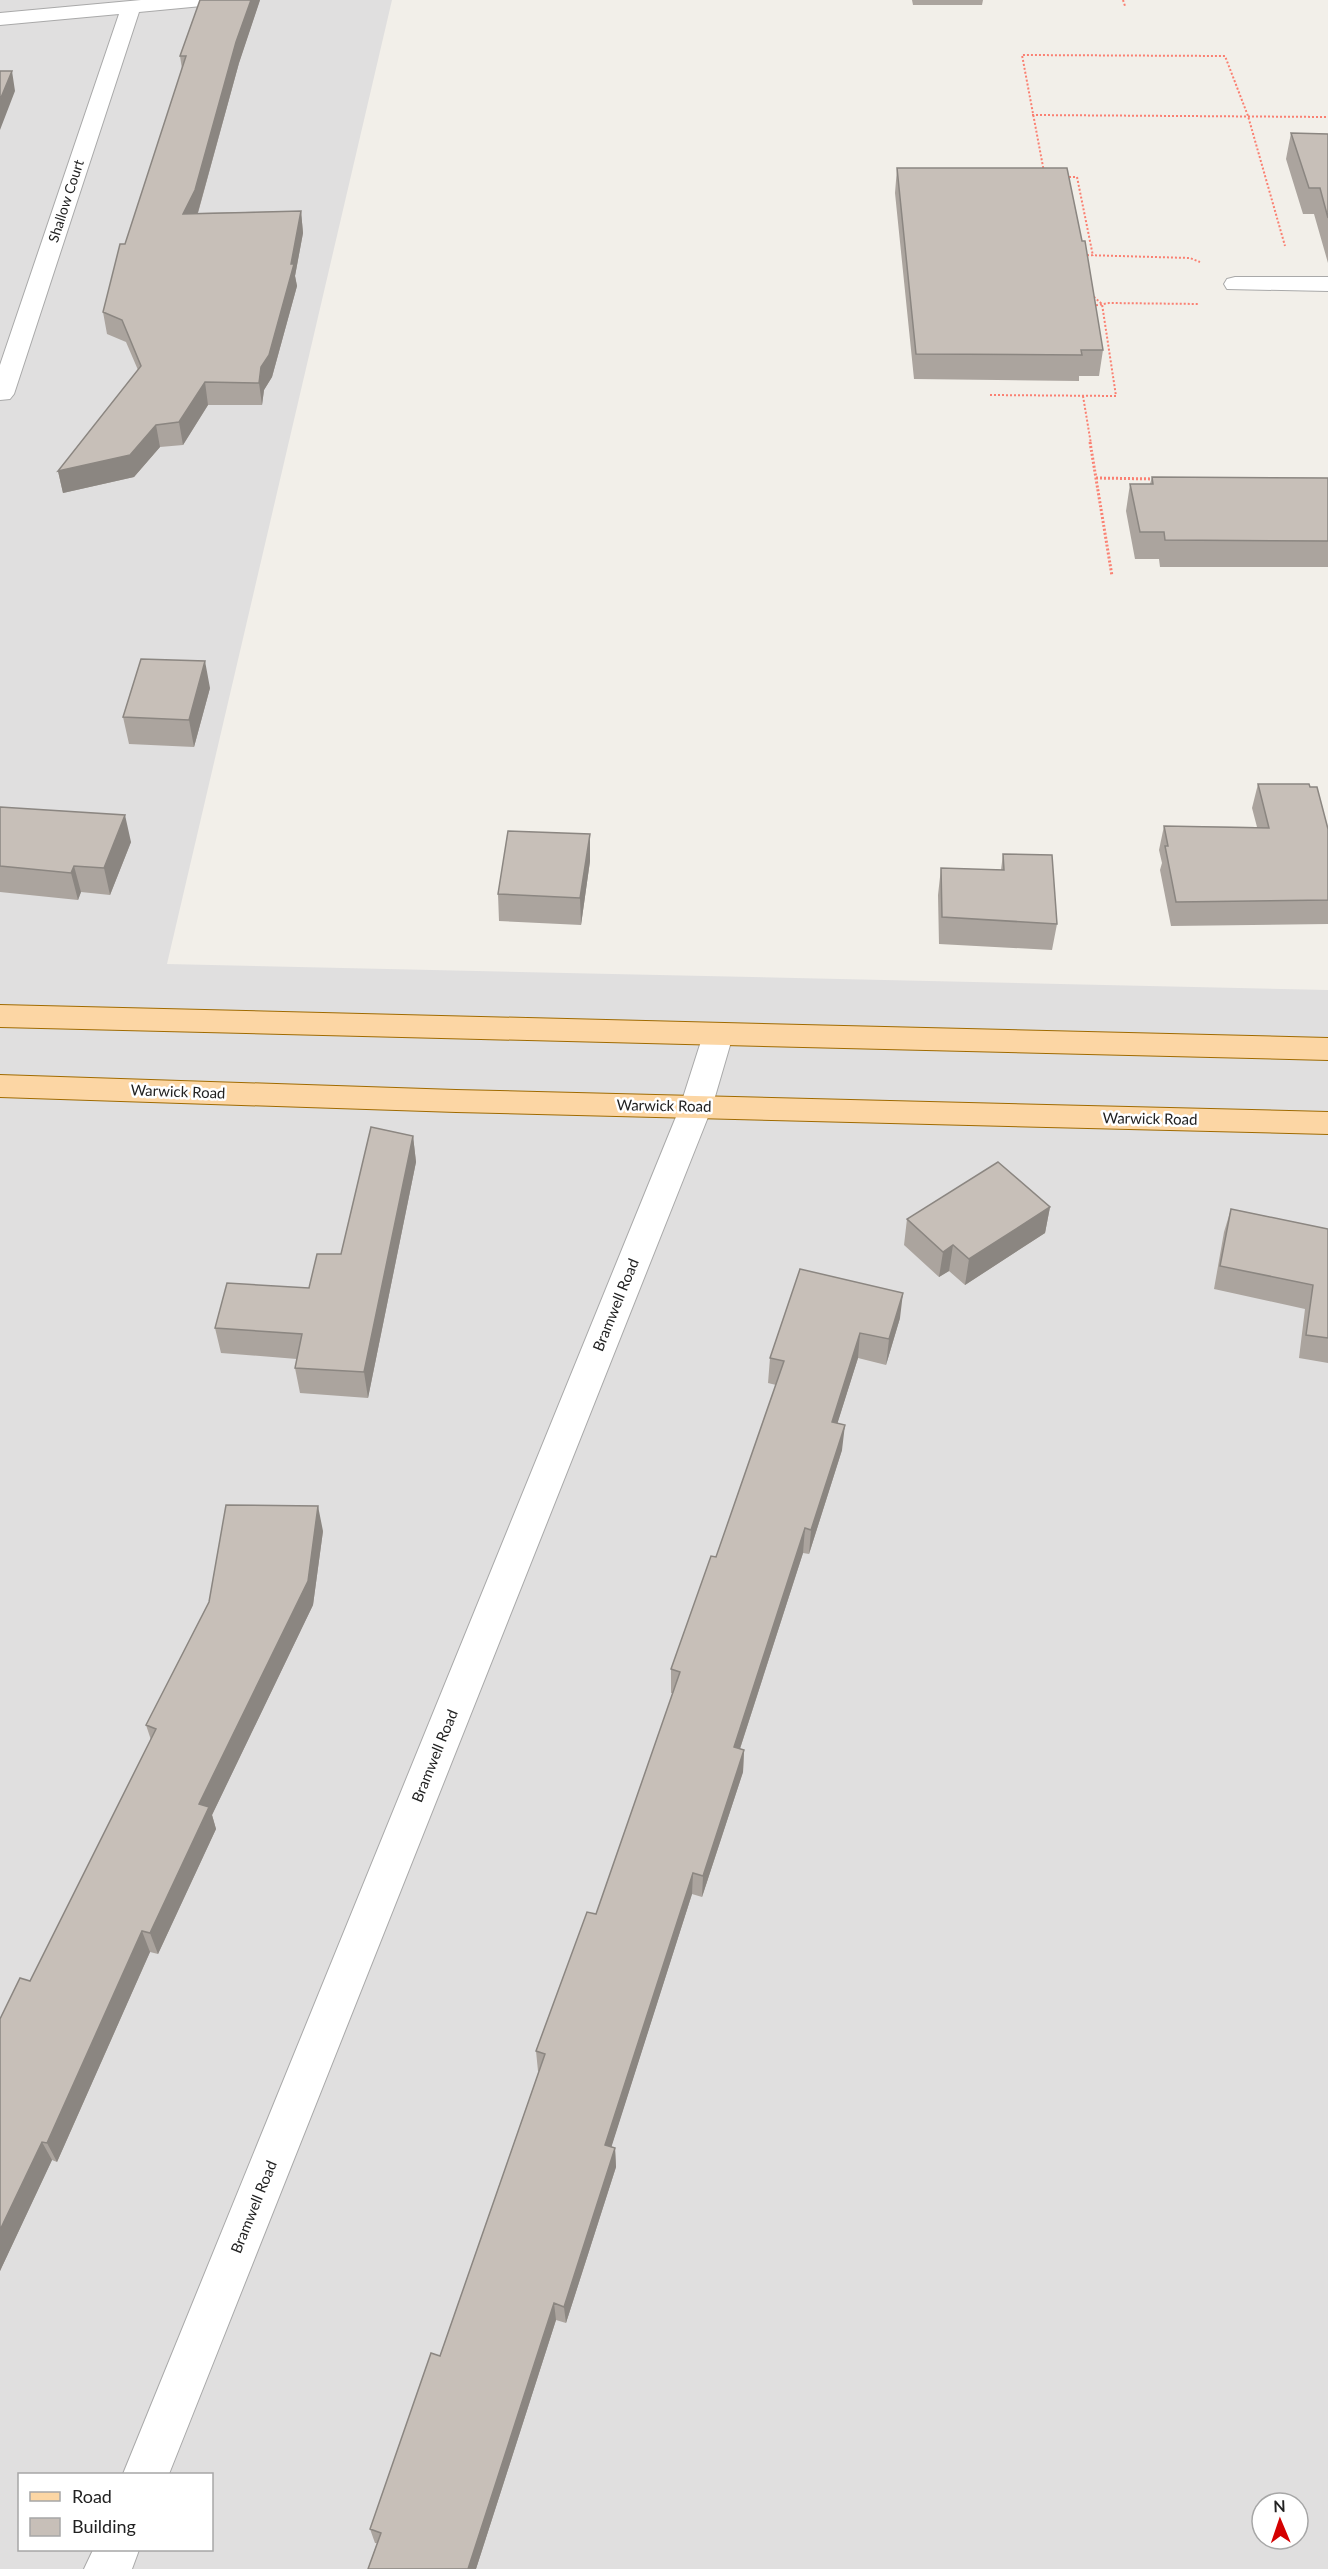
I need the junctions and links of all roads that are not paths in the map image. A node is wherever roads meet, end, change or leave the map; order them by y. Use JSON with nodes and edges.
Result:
{"nodes":[{"id":1,"x":202,"y":0,"type":"edge"},
{"id":2,"x":130,"y":9,"type":"junction"},
{"id":3,"x":0,"y":19,"type":"edge"},
{"id":4,"x":1235,"y":284,"type":"dead end"},
{"id":5,"x":1328,"y":284,"type":"edge"},
{"id":6,"x":2,"y":394,"type":"dead end"},
{"id":7,"x":0,"y":1016,"type":"edge"},
{"id":8,"x":718,"y":1035,"type":"junction"},
{"id":9,"x":1328,"y":1049,"type":"edge"},
{"id":10,"x":0,"y":1086,"type":"edge"},
{"id":11,"x":696,"y":1107,"type":"junction"},
{"id":12,"x":1328,"y":1123,"type":"edge"},
{"id":13,"x":147,"y":2473,"type":"edge"},
{"id":14,"x":116,"y":2551,"type":"edge"},
{"id":15,"x":108,"y":2569,"type":"edge"}],
"edges":[{"from":1,"to":2,"type":"street"},
{"from":2,"to":3,"type":"street"},
{"from":2,"to":6,"type":"street","name":"Shallow Court"},
{"from":4,"to":5,"type":"street"},
{"from":7,"to":8,"type":"main road"},
{"from":8,"to":9,"type":"main road"},
{"from":8,"to":11,"type":"street","name":"Bramwell Road"},
{"from":10,"to":11,"type":"main road","name":"Warwick Road"},
{"from":11,"to":12,"type":"main road","name":"Warwick Road"},
{"from":11,"to":13,"type":"street","name":"Bramwell Road"},
{"from":14,"to":15,"type":"street"}]}
